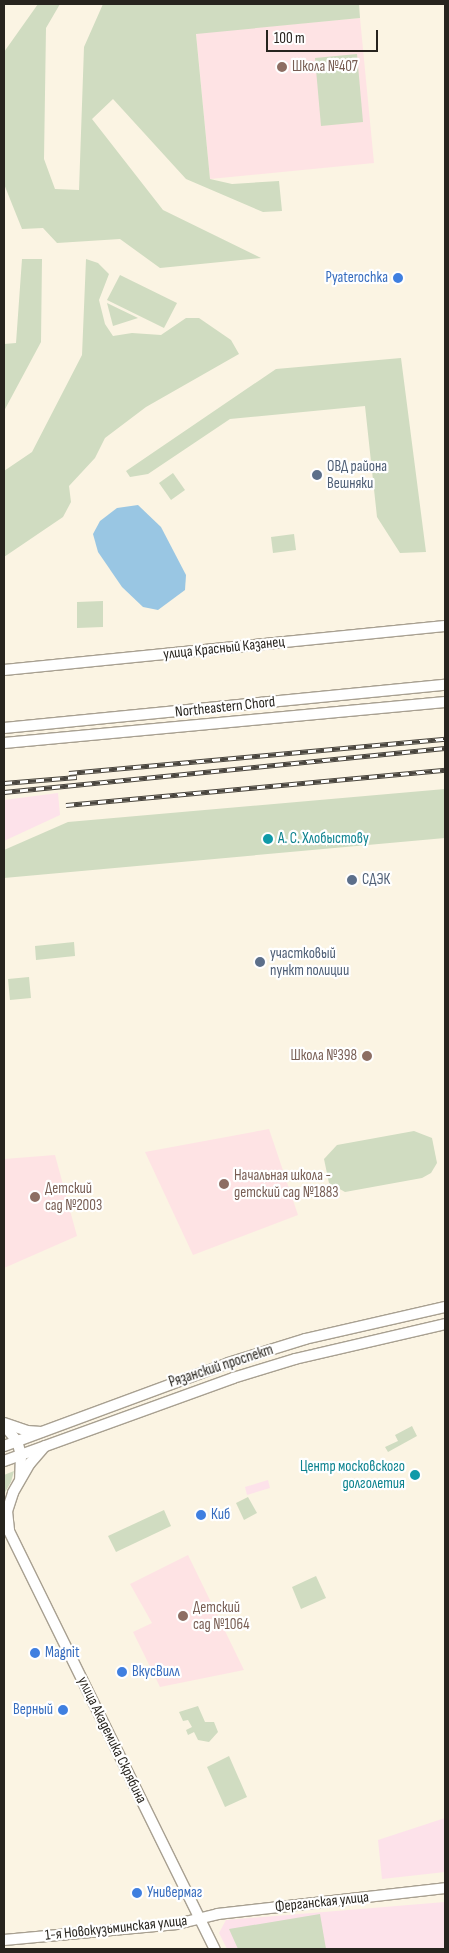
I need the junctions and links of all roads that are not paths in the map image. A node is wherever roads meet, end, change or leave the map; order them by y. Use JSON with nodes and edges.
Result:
{"nodes":[{"id":1,"x":445,"y":626,"type":"edge"},
{"id":2,"x":4,"y":670,"type":"edge"},
{"id":3,"x":445,"y":685,"type":"edge"},
{"id":4,"x":445,"y":702,"type":"edge"},
{"id":5,"x":4,"y":728,"type":"edge"},
{"id":6,"x":4,"y":743,"type":"edge"},
{"id":7,"x":445,"y":1307,"type":"edge"},
{"id":8,"x":445,"y":1324,"type":"edge"},
{"id":9,"x":4,"y":1424,"type":"edge"},
{"id":10,"x":41,"y":1432,"type":"junction"},
{"id":11,"x":17,"y":1441,"type":"junction"},
{"id":12,"x":4,"y":1446,"type":"edge"},
{"id":13,"x":45,"y":1446,"type":"junction"},
{"id":14,"x":21,"y":1455,"type":"junction"},
{"id":15,"x":4,"y":1461,"type":"edge"},
{"id":16,"x":20,"y":1481,"type":"junction"},
{"id":17,"x":13,"y":1493,"type":"junction"},
{"id":18,"x":4,"y":1503,"type":"edge"},
{"id":19,"x":6,"y":1530,"type":"edge"},
{"id":20,"x":445,"y":1888,"type":"edge"},
{"id":21,"x":198,"y":1918,"type":"junction"},
{"id":22,"x":4,"y":1940,"type":"edge"},
{"id":23,"x":215,"y":1949,"type":"edge"}],
"edges":[{"from":1,"to":2,"type":"main road","name":"улица Красный Казанец"},
{"from":3,"to":5,"type":"main road","name":"Northeastern Chord"},
{"from":4,"to":6,"type":"main road","name":"Northeastern Chord"},
{"from":7,"to":10,"type":"main road","name":"Рязанский проспект"},
{"from":8,"to":13,"type":"main road","name":"Рязанский проспект"},
{"from":9,"to":10,"type":"main road"},
{"from":9,"to":11,"type":"main road"},
{"from":10,"to":11,"type":"main road","name":"Рязанский проспект"},
{"from":11,"to":12,"type":"main road","name":"Рязанский проспект"},
{"from":11,"to":14,"type":"main road"},
{"from":13,"to":14,"type":"main road","name":"Рязанский проспект"},
{"from":13,"to":16,"type":"main road"},
{"from":14,"to":15,"type":"main road","name":"Рязанский проспект"},
{"from":14,"to":16,"type":"main road"},
{"from":16,"to":17,"type":"main road"},
{"from":17,"to":18,"type":"main road"},
{"from":17,"to":19,"type":"main road"},
{"from":19,"to":21,"type":"main road","name":"улица Академика Скрябина"},
{"from":20,"to":21,"type":"main road","name":"Ферганская улица"},
{"from":21,"to":22,"type":"main road","name":"1-я Новокузьминская улица"},
{"from":21,"to":23,"type":"main road","name":"улица Академика Скрябина"}]}
